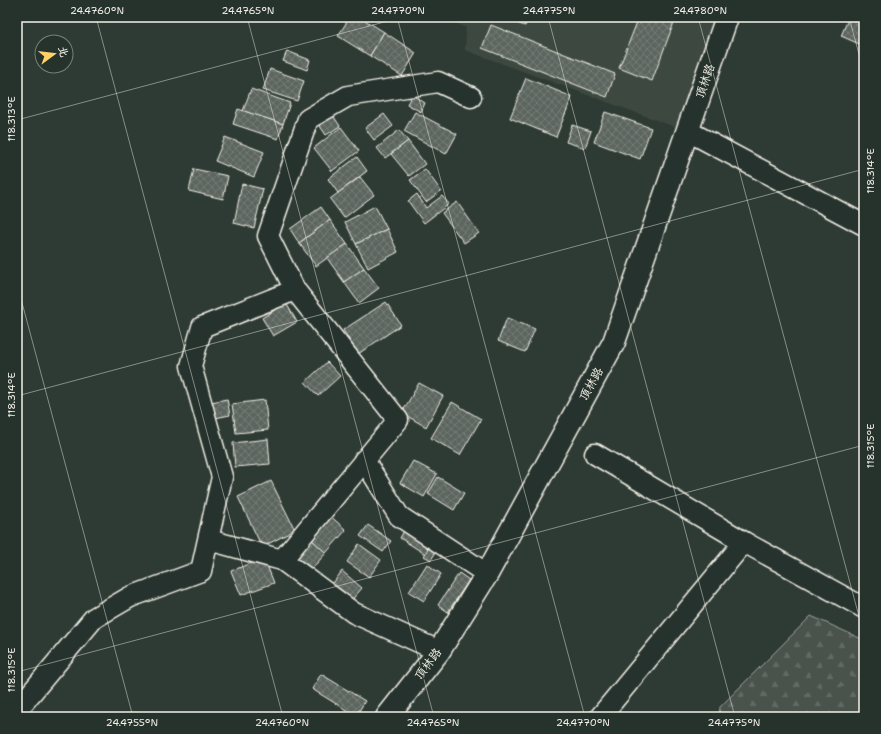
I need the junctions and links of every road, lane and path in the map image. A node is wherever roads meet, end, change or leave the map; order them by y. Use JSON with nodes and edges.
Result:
{"nodes":[{"id":1,"x":727,"y":17,"type":"edge"},
{"id":2,"x":471,"y":97,"type":"dead end"},
{"id":3,"x":688,"y":131,"type":"junction"},
{"id":4,"x":864,"y":225,"type":"edge"},
{"id":5,"x":295,"y":290,"type":"junction"},
{"id":6,"x":595,"y":454,"type":"dead end"},
{"id":7,"x":364,"y":460,"type":"junction"},
{"id":8,"x":209,"y":540,"type":"junction"},
{"id":9,"x":744,"y":542,"type":"junction"},
{"id":10,"x":282,"y":560,"type":"junction"},
{"id":11,"x":487,"y":574,"type":"junction"},
{"id":12,"x":864,"y":608,"type":"edge"},
{"id":13,"x":439,"y":651,"type":"junction"},
{"id":14,"x":17,"y":710,"type":"edge"},
{"id":15,"x":387,"y":717,"type":"edge"},
{"id":16,"x":600,"y":717,"type":"edge"}],
"edges":[{"from":1,"to":3,"type":"main road","name":"頂林路"},
{"from":2,"to":5,"type":"street"},
{"from":3,"to":4,"type":"street"},
{"from":3,"to":11,"type":"main road","name":"頂林路"},
{"from":5,"to":7,"type":"street"},
{"from":5,"to":8,"type":"street"},
{"from":6,"to":9,"type":"street"},
{"from":7,"to":10,"type":"street"},
{"from":7,"to":11,"type":"street"},
{"from":8,"to":10,"type":"street"},
{"from":8,"to":14,"type":"street"},
{"from":9,"to":12,"type":"street"},
{"from":9,"to":16,"type":"street"},
{"from":10,"to":13,"type":"street"},
{"from":11,"to":13,"type":"main road","name":"頂林路"},
{"from":13,"to":15,"type":"main road","name":"頂林路"}]}
